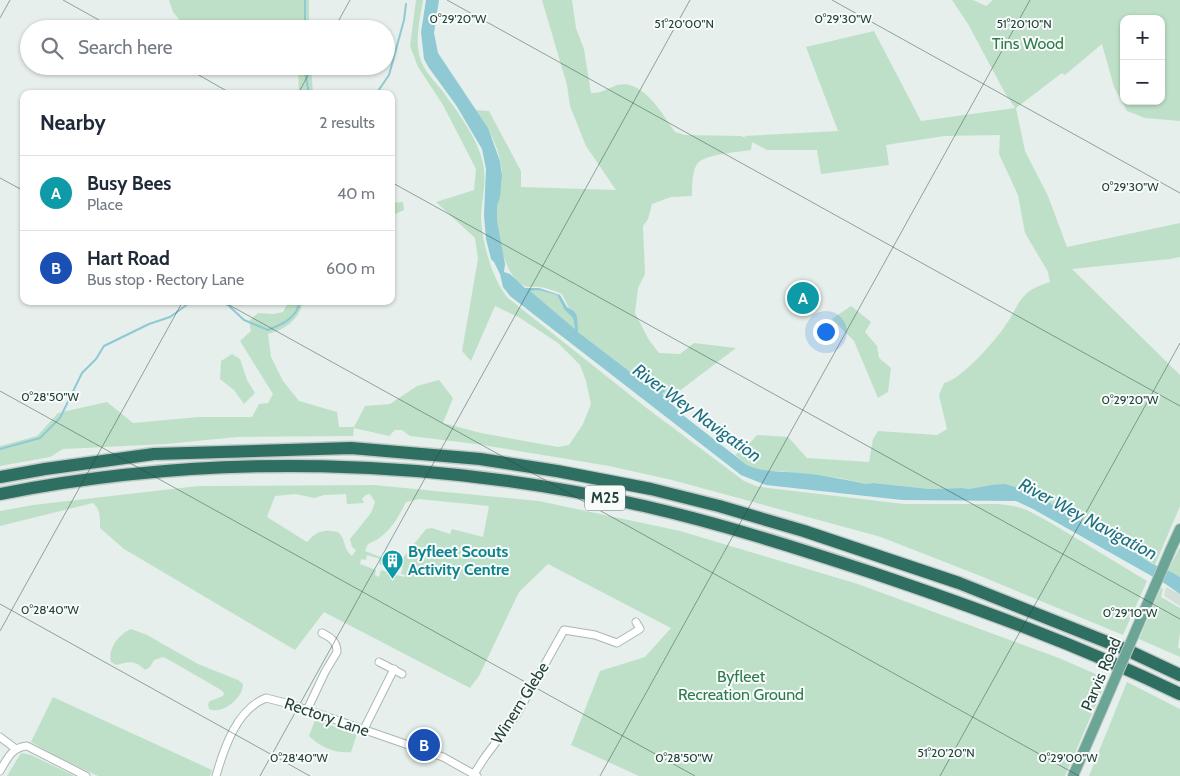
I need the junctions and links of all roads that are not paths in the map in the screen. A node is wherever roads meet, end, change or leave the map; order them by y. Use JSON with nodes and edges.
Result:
{"nodes":[{"id":1,"x":0,"y":477,"type":"edge"},
{"id":2,"x":0,"y":494,"type":"edge"},
{"id":3,"x":1180,"y":529,"type":"edge"},
{"id":4,"x":636,"y":622,"type":"dead end"},
{"id":5,"x":322,"y":633,"type":"dead end"},
{"id":6,"x":379,"y":662,"type":"dead end"},
{"id":7,"x":394,"y":669,"type":"junction"},
{"id":8,"x":402,"y":674,"type":"dead end"},
{"id":9,"x":1180,"y":675,"type":"edge"},
{"id":10,"x":1180,"y":694,"type":"edge"},
{"id":11,"x":307,"y":710,"type":"junction"},
{"id":12,"x":364,"y":729,"type":"junction"},
{"id":13,"x":0,"y":736,"type":"edge"},
{"id":14,"x":16,"y":749,"type":"junction"},
{"id":15,"x":0,"y":770,"type":"edge"},
{"id":16,"x":475,"y":775,"type":"edge"},
{"id":17,"x":86,"y":776,"type":"edge"},
{"id":18,"x":216,"y":776,"type":"edge"},
{"id":19,"x":1073,"y":776,"type":"edge"}],
"edges":[{"from":1,"to":9,"type":"highway","number":"M25"},
{"from":2,"to":10,"type":"highway","number":"M25"},
{"from":3,"to":19,"type":"main road","name":"Parvis Road","bridge":true},
{"from":4,"to":16,"type":"street","name":"Winern Glebe"},
{"from":5,"to":11,"type":"street"},
{"from":6,"to":7,"type":"street"},
{"from":7,"to":8,"type":"street"},
{"from":7,"to":12,"type":"street"},
{"from":11,"to":12,"type":"street","name":"Rectory Lane"},
{"from":11,"to":18,"type":"street","name":"Rectory Lane"},
{"from":12,"to":16,"type":"street","name":"Rectory Lane"},
{"from":13,"to":14,"type":"street"},
{"from":14,"to":15,"type":"street"},
{"from":14,"to":17,"type":"street"}]}
